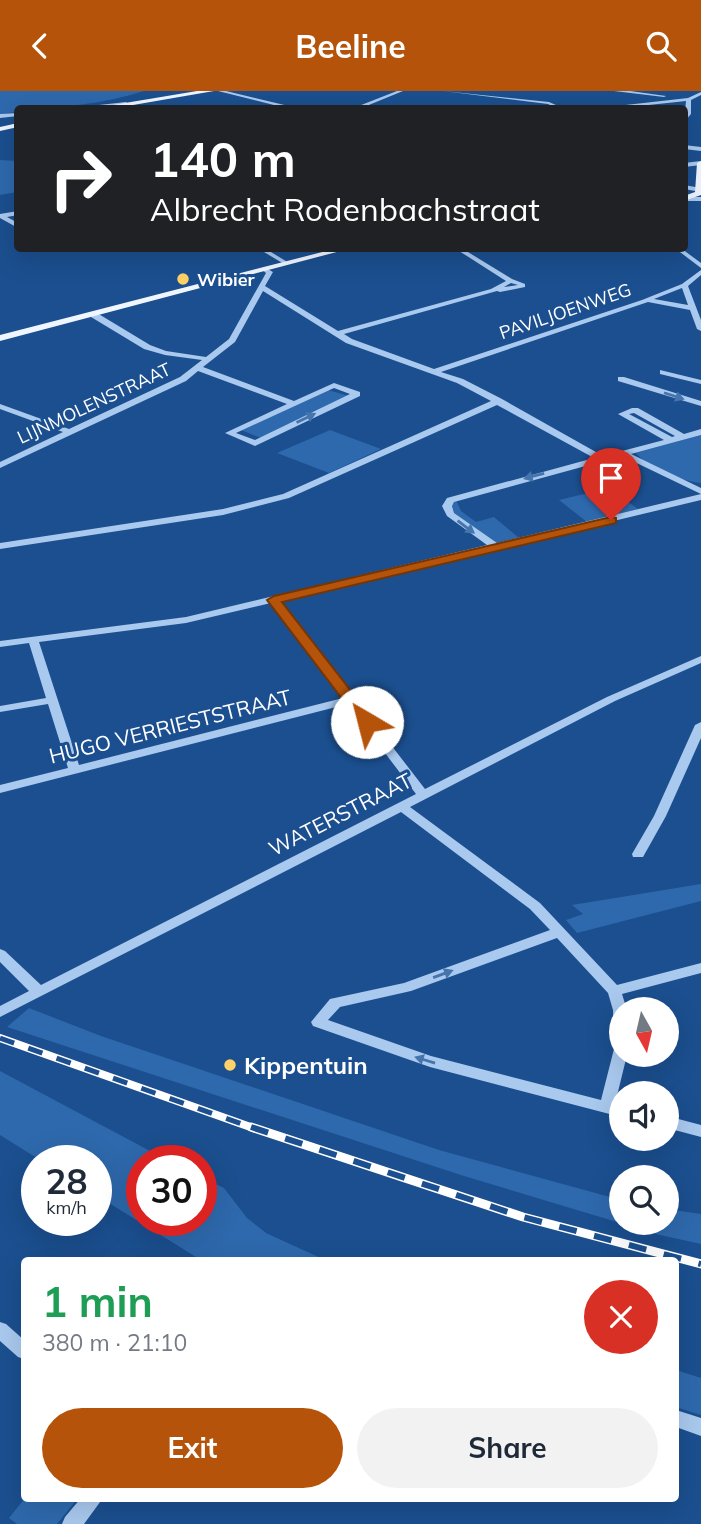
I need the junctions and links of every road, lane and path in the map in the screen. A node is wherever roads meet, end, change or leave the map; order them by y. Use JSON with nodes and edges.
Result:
{"nodes":[{"id":1,"x":211,"y":91,"type":"edge"},
{"id":2,"x":220,"y":91,"type":"edge"},
{"id":3,"x":310,"y":91,"type":"edge"},
{"id":4,"x":315,"y":91,"type":"edge"},
{"id":5,"x":401,"y":91,"type":"edge"},
{"id":6,"x":445,"y":91,"type":"edge"},
{"id":7,"x":616,"y":91,"type":"edge"},
{"id":8,"x":696,"y":93,"type":"edge"},
{"id":9,"x":335,"y":94,"type":"dead end"},
{"id":10,"x":701,"y":101,"type":"edge"},
{"id":11,"x":126,"y":103,"type":"junction"},
{"id":12,"x":691,"y":104,"type":"junction"},
{"id":13,"x":106,"y":105,"type":"edge"},
{"id":14,"x":115,"y":105,"type":"edge"},
{"id":15,"x":281,"y":105,"type":"edge"},
{"id":16,"x":364,"y":105,"type":"edge"},
{"id":17,"x":548,"y":105,"type":"edge"},
{"id":18,"x":671,"y":105,"type":"edge"},
{"id":19,"x":688,"y":111,"type":"edge"},
{"id":20,"x":701,"y":163,"type":"edge"},
{"id":21,"x":700,"y":194,"type":"edge"},
{"id":22,"x":267,"y":252,"type":"edge"},
{"id":23,"x":331,"y":252,"type":"edge"},
{"id":24,"x":464,"y":252,"type":"edge"},
{"id":25,"x":683,"y":252,"type":"edge"},
{"id":26,"x":689,"y":256,"type":"junction"},
{"id":27,"x":701,"y":258,"type":"edge"},
{"id":28,"x":286,"y":263,"type":"junction"},
{"id":29,"x":701,"y":266,"type":"edge"},
{"id":30,"x":264,"y":269,"type":"junction"},
{"id":31,"x":701,"y":272,"type":"edge"},
{"id":32,"x":510,"y":280,"type":"junction"},
{"id":33,"x":684,"y":285,"type":"junction"},
{"id":34,"x":262,"y":287,"type":"junction"},
{"id":35,"x":493,"y":290,"type":"junction"},
{"id":36,"x":644,"y":301,"type":"junction"},
{"id":37,"x":692,"y":308,"type":"junction"},
{"id":38,"x":94,"y":315,"type":"junction"},
{"id":39,"x":701,"y":329,"type":"edge"},
{"id":40,"x":337,"y":334,"type":"junction"},
{"id":41,"x":0,"y":338,"type":"edge"},
{"id":42,"x":207,"y":359,"type":"junction"},
{"id":43,"x":198,"y":368,"type":"junction"},
{"id":44,"x":435,"y":371,"type":"junction"},
{"id":45,"x":663,"y":372,"type":"dead end"},
{"id":46,"x":674,"y":374,"type":"junction"},
{"id":47,"x":621,"y":379,"type":"dead end"},
{"id":48,"x":701,"y":382,"type":"edge"},
{"id":49,"x":648,"y":387,"type":"junction"},
{"id":50,"x":357,"y":394,"type":"joint"},
{"id":51,"x":499,"y":401,"type":"junction"},
{"id":52,"x":294,"y":404,"type":"junction"},
{"id":53,"x":701,"y":404,"type":"edge"},
{"id":54,"x":0,"y":405,"type":"edge"},
{"id":55,"x":69,"y":432,"type":"junction"},
{"id":56,"x":701,"y":432,"type":"edge"},
{"id":57,"x":681,"y":436,"type":"junction"},
{"id":58,"x":669,"y":439,"type":"junction"},
{"id":59,"x":255,"y":443,"type":"joint"},
{"id":60,"x":623,"y":453,"type":"junction"},
{"id":61,"x":600,"y":459,"type":"junction"},
{"id":62,"x":0,"y":465,"type":"edge"},
{"id":63,"x":701,"y":491,"type":"edge"},
{"id":64,"x":701,"y":497,"type":"edge"},
{"id":65,"x":0,"y":546,"type":"edge"},
{"id":66,"x":496,"y":547,"type":"junction"},
{"id":67,"x":274,"y":600,"type":"junction"},
{"id":68,"x":33,"y":641,"type":"junction"},
{"id":69,"x":0,"y":644,"type":"edge"},
{"id":70,"x":701,"y":659,"type":"edge"},
{"id":71,"x":51,"y":700,"type":"junction"},
{"id":72,"x":350,"y":700,"type":"junction"},
{"id":73,"x":0,"y":709,"type":"edge"},
{"id":74,"x":701,"y":725,"type":"edge"},
{"id":75,"x":75,"y":770,"type":"junction"},
{"id":76,"x":0,"y":789,"type":"edge"},
{"id":77,"x":423,"y":795,"type":"junction"},
{"id":78,"x":401,"y":806,"type":"junction"},
{"id":79,"x":638,"y":854,"type":"dead end"},
{"id":80,"x":559,"y":932,"type":"junction"},
{"id":81,"x":0,"y":954,"type":"edge"},
{"id":82,"x":701,"y":968,"type":"edge"},
{"id":83,"x":37,"y":991,"type":"junction"},
{"id":84,"x":614,"y":991,"type":"junction"},
{"id":85,"x":616,"y":997,"type":"edge"},
{"id":86,"x":0,"y":1012,"type":"edge"},
{"id":87,"x":490,"y":1080,"type":"joint"},
{"id":88,"x":609,"y":1108,"type":"edge"},
{"id":89,"x":679,"y":1125,"type":"edge"},
{"id":90,"x":701,"y":1131,"type":"edge"},
{"id":91,"x":0,"y":1331,"type":"edge"},
{"id":92,"x":21,"y":1348,"type":"edge"},
{"id":93,"x":679,"y":1420,"type":"edge"},
{"id":94,"x":701,"y":1427,"type":"edge"},
{"id":95,"x":90,"y":1502,"type":"edge"},
{"id":96,"x":72,"y":1524,"type":"edge"}],
"edges":[{"from":1,"to":11,"type":"main road"},
{"from":2,"to":15,"type":"street"},
{"from":3,"to":4,"type":"street"},
{"from":4,"to":9,"type":"street"},
{"from":5,"to":16,"type":"street"},
{"from":6,"to":17,"type":"street"},
{"from":7,"to":12,"type":"street"},
{"from":8,"to":12,"type":"street"},
{"from":10,"to":12,"type":"street"},
{"from":11,"to":13,"type":"street"},
{"from":11,"to":14,"type":"main road"},
{"from":12,"to":18,"type":"street"},
{"from":12,"to":19,"type":"street"},
{"from":20,"to":21,"type":"main road"},
{"from":22,"to":28,"type":"street"},
{"from":23,"to":28,"type":"main road"},
{"from":24,"to":32,"type":"street"},
{"from":25,"to":26,"type":"street"},
{"from":26,"to":27,"type":"street"},
{"from":26,"to":29,"type":"street"},
{"from":28,"to":30,"type":"main road"},
{"from":30,"to":34,"type":"street","name":"LIJNMOLENSTRAAT"},
{"from":30,"to":38,"type":"main road"},
{"from":31,"to":33,"type":"street","name":"PAVILJOENWEG"},
{"from":32,"to":35,"type":"street"},
{"from":32,"to":35,"type":"street"},
{"from":33,"to":36,"type":"street","name":"PAVILJOENWEG"},
{"from":33,"to":37,"type":"street"},
{"from":34,"to":40,"type":"street"},
{"from":34,"to":42,"type":"street","name":"LIJNMOLENSTRAAT"},
{"from":35,"to":40,"type":"street"},
{"from":36,"to":37,"type":"street"},
{"from":36,"to":44,"type":"street","name":"PAVILJOENWEG"},
{"from":37,"to":39,"type":"street"},
{"from":38,"to":41,"type":"main road"},
{"from":38,"to":42,"type":"street"},
{"from":40,"to":44,"type":"street"},
{"from":42,"to":43,"type":"street","name":"LIJNMOLENSTRAAT"},
{"from":43,"to":52,"type":"street"},
{"from":43,"to":55,"type":"street","name":"LIJNMOLENSTRAAT"},
{"from":44,"to":51,"type":"street"},
{"from":45,"to":46,"type":"street"},
{"from":46,"to":48,"type":"street"},
{"from":46,"to":49,"type":"street"},
{"from":47,"to":49,"type":"street"},
{"from":49,"to":53,"type":"street","one_way":true},
{"from":50,"to":52,"type":"street"},
{"from":59,"to":50,"type":"street","one_way":true},
{"from":51,"to":61,"type":"street"},
{"from":51,"to":65,"type":"street"},
{"from":52,"to":59,"type":"street"},
{"from":54,"to":55,"type":"street"},
{"from":55,"to":62,"type":"street","name":"LIJNMOLENSTRAAT"},
{"from":56,"to":57,"type":"street"},
{"from":57,"to":58,"type":"street"},
{"from":57,"to":58,"type":"street"},
{"from":58,"to":60,"type":"street"},
{"from":60,"to":61,"type":"street"},
{"from":60,"to":63,"type":"street"},
{"from":61,"to":66,"type":"street","one_way":true},
{"from":64,"to":66,"type":"street"},
{"from":66,"to":67,"type":"street"},
{"from":67,"to":68,"type":"street"},
{"from":67,"to":72,"type":"street"},
{"from":68,"to":69,"type":"street"},
{"from":68,"to":71,"type":"street"},
{"from":70,"to":77,"type":"street","name":"WATERSTRAAT"},
{"from":71,"to":73,"type":"street"},
{"from":71,"to":75,"type":"street"},
{"from":72,"to":75,"type":"street","name":"HUGO VERRIESTSTRAAT"},
{"from":72,"to":77,"type":"street"},
{"from":74,"to":79,"type":"street"},
{"from":75,"to":76,"type":"street","name":"HUGO VERRIESTSTRAAT"},
{"from":77,"to":78,"type":"street","name":"WATERSTRAAT"},
{"from":78,"to":80,"type":"street"},
{"from":78,"to":83,"type":"street","name":"WATERSTRAAT"},
{"from":80,"to":84,"type":"street"},
{"from":87,"to":80,"type":"street","one_way":true},
{"from":81,"to":83,"type":"street"},
{"from":82,"to":84,"type":"street"},
{"from":83,"to":86,"type":"street","name":"WATERSTRAAT"},
{"from":84,"to":85,"type":"street"},
{"from":87,"to":88,"type":"street"},
{"from":89,"to":90,"type":"street"},
{"from":91,"to":92,"type":"street"},
{"from":93,"to":94,"type":"street"},
{"from":95,"to":96,"type":"street"}]}
